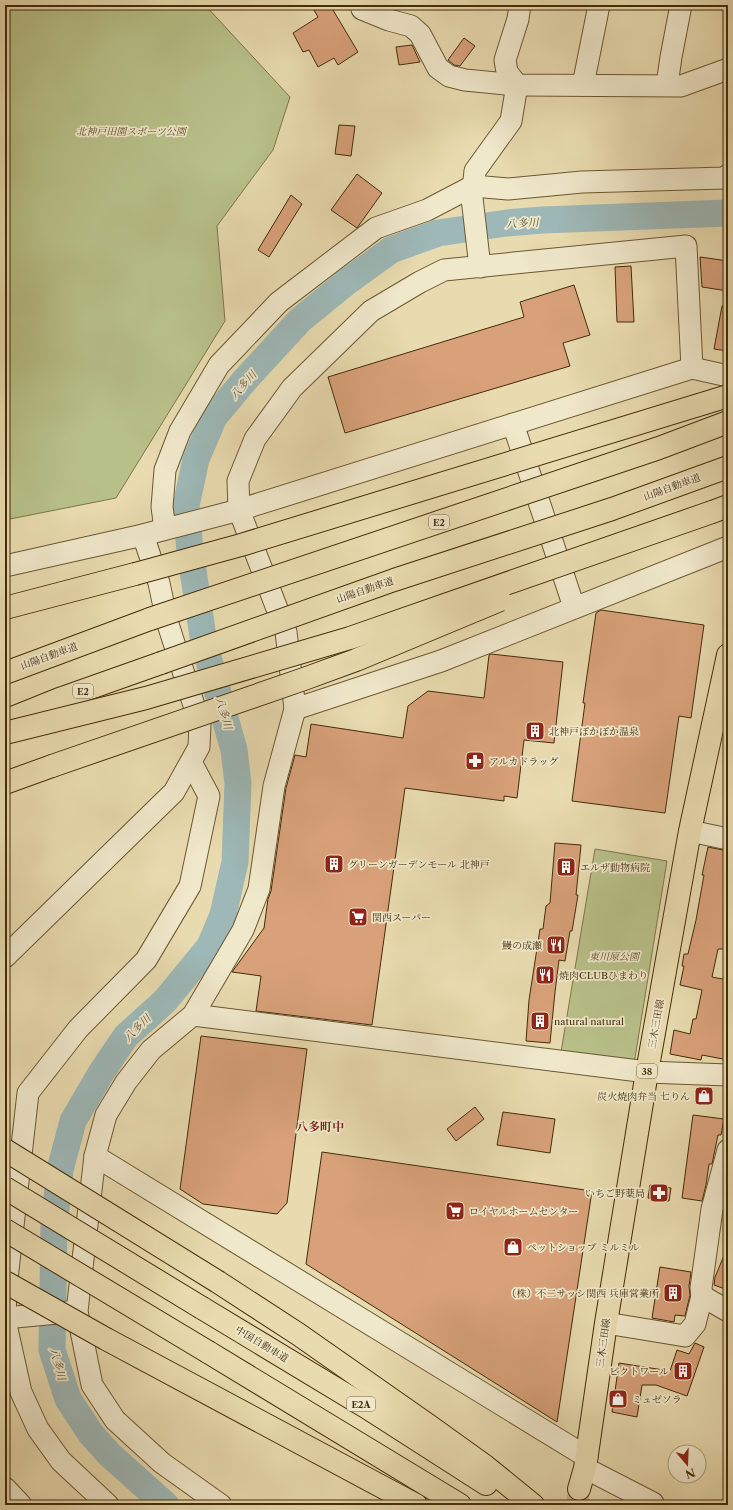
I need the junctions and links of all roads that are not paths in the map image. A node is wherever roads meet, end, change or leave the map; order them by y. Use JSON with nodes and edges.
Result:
{"nodes":[{"id":1,"x":520,"y":5,"type":"edge"},
{"id":2,"x":599,"y":5,"type":"edge"},
{"id":3,"x":681,"y":5,"type":"edge"},
{"id":4,"x":362,"y":9,"type":"dead end"},
{"id":5,"x":728,"y":69,"type":"edge"},
{"id":6,"x":583,"y":85,"type":"junction"},
{"id":7,"x":667,"y":85,"type":"junction"},
{"id":8,"x":517,"y":86,"type":"junction"},
{"id":9,"x":728,"y":175,"type":"edge"},
{"id":10,"x":472,"y":192,"type":"junction"},
{"id":11,"x":479,"y":261,"type":"junction"},
{"id":12,"x":692,"y":368,"type":"junction"},
{"id":13,"x":728,"y":376,"type":"edge"},
{"id":14,"x":728,"y":396,"type":"edge"},
{"id":15,"x":728,"y":422,"type":"edge"},
{"id":16,"x":513,"y":424,"type":"junction"},
{"id":17,"x":728,"y":467,"type":"edge"},
{"id":18,"x":720,"y":509,"type":"edge"},
{"id":19,"x":239,"y":510,"type":"junction"},
{"id":20,"x":165,"y":529,"type":"junction"},
{"id":21,"x":143,"y":535,"type":"junction"},
{"id":22,"x":728,"y":547,"type":"edge"},
{"id":23,"x":5,"y":566,"type":"edge"},
{"id":24,"x":574,"y":607,"type":"junction"},
{"id":25,"x":5,"y":608,"type":"edge"},
{"id":26,"x":728,"y":655,"type":"edge"},
{"id":27,"x":5,"y":673,"type":"edge"},
{"id":28,"x":295,"y":709,"type":"junction"},
{"id":29,"x":5,"y":720,"type":"edge"},
{"id":30,"x":5,"y":733,"type":"edge"},
{"id":31,"x":191,"y":762,"type":"junction"},
{"id":32,"x":5,"y":783,"type":"edge"},
{"id":33,"x":690,"y":831,"type":"junction"},
{"id":34,"x":728,"y":839,"type":"edge"},
{"id":35,"x":5,"y":956,"type":"edge"},
{"id":36,"x":193,"y":1016,"type":"junction"},
{"id":37,"x":647,"y":1072,"type":"junction"},
{"id":38,"x":728,"y":1075,"type":"edge"},
{"id":39,"x":5,"y":1150,"type":"edge"},
{"id":40,"x":728,"y":1150,"type":"edge"},
{"id":41,"x":95,"y":1156,"type":"junction"},
{"id":42,"x":5,"y":1188,"type":"edge"},
{"id":43,"x":5,"y":1230,"type":"edge"},
{"id":44,"x":5,"y":1282,"type":"edge"},
{"id":45,"x":702,"y":1296,"type":"junction"},
{"id":46,"x":728,"y":1310,"type":"edge"},
{"id":47,"x":77,"y":1311,"type":"junction"},
{"id":48,"x":7,"y":1314,"type":"edge"},
{"id":49,"x":606,"y":1323,"type":"junction"},
{"id":50,"x":586,"y":1463,"type":"junction"},
{"id":51,"x":579,"y":1489,"type":"tunnel mouth"},
{"id":52,"x":653,"y":1503,"type":"dead end"},
{"id":53,"x":108,"y":1505,"type":"edge"},
{"id":54,"x":221,"y":1505,"type":"edge"},
{"id":55,"x":416,"y":1505,"type":"edge"},
{"id":56,"x":460,"y":1505,"type":"edge"},
{"id":57,"x":518,"y":1505,"type":"edge"},
{"id":58,"x":533,"y":1505,"type":"edge"}],
"edges":[{"from":1,"to":8,"type":"street"},
{"from":2,"to":6,"type":"street"},
{"from":3,"to":7,"type":"street"},
{"from":4,"to":8,"type":"street"},
{"from":5,"to":7,"type":"street"},
{"from":6,"to":7,"type":"street"},
{"from":6,"to":8,"type":"street"},
{"from":8,"to":10,"type":"street"},
{"from":9,"to":10,"type":"street"},
{"from":10,"to":11,"type":"street"},
{"from":10,"to":20,"type":"street"},
{"from":11,"to":12,"type":"street"},
{"from":11,"to":19,"type":"street"},
{"from":12,"to":13,"type":"street"},
{"from":12,"to":16,"type":"street"},
{"from":14,"to":25,"type":"main road","bridge":true},
{"from":15,"to":27,"type":"main road","name":"山陽自動車道","number":"E2","bridge":true},
{"from":16,"to":19,"type":"street"},
{"from":16,"to":24,"type":"street"},
{"from":17,"to":29,"type":"main road","name":"山陽自動車道","number":"E2","bridge":true},
{"from":18,"to":30,"type":"main road","number":"E2","bridge":true},
{"from":18,"to":32,"type":"main road","bridge":true},
{"from":19,"to":20,"type":"street"},
{"from":19,"to":28,"type":"street"},
{"from":20,"to":21,"type":"street"},
{"from":21,"to":23,"type":"street"},
{"from":21,"to":31,"type":"street"},
{"from":22,"to":24,"type":"street"},
{"from":24,"to":28,"type":"street"},
{"from":26,"to":33,"type":"main road","name":"三木三田線","number":"38"},
{"from":28,"to":36,"type":"street"},
{"from":31,"to":35,"type":"street"},
{"from":31,"to":48,"type":"street"},
{"from":33,"to":34,"type":"street"},
{"from":33,"to":37,"type":"main road","name":"三木三田線","number":"38"},
{"from":36,"to":37,"type":"street"},
{"from":36,"to":41,"type":"street"},
{"from":37,"to":38,"type":"street"},
{"from":37,"to":49,"type":"main road","name":"三木三田線","number":"38"},
{"from":39,"to":58,"type":"main road","bridge":true},
{"from":40,"to":45,"type":"street"},
{"from":41,"to":47,"type":"street"},
{"from":41,"to":50,"type":"street"},
{"from":42,"to":57,"type":"main road","name":"中国自動車道","number":"E2A","bridge":true},
{"from":43,"to":56,"type":"main road","bridge":true},
{"from":44,"to":55,"type":"main road","bridge":true},
{"from":45,"to":46,"type":"street"},
{"from":45,"to":49,"type":"street"},
{"from":47,"to":48,"type":"street","bridge":true},
{"from":47,"to":54,"type":"street"},
{"from":48,"to":53,"type":"street"},
{"from":49,"to":50,"type":"main road","name":"三木三田線","number":"38"},
{"from":50,"to":51,"type":"main road","name":"三木三田線","number":"38"},
{"from":50,"to":52,"type":"street"}]}
